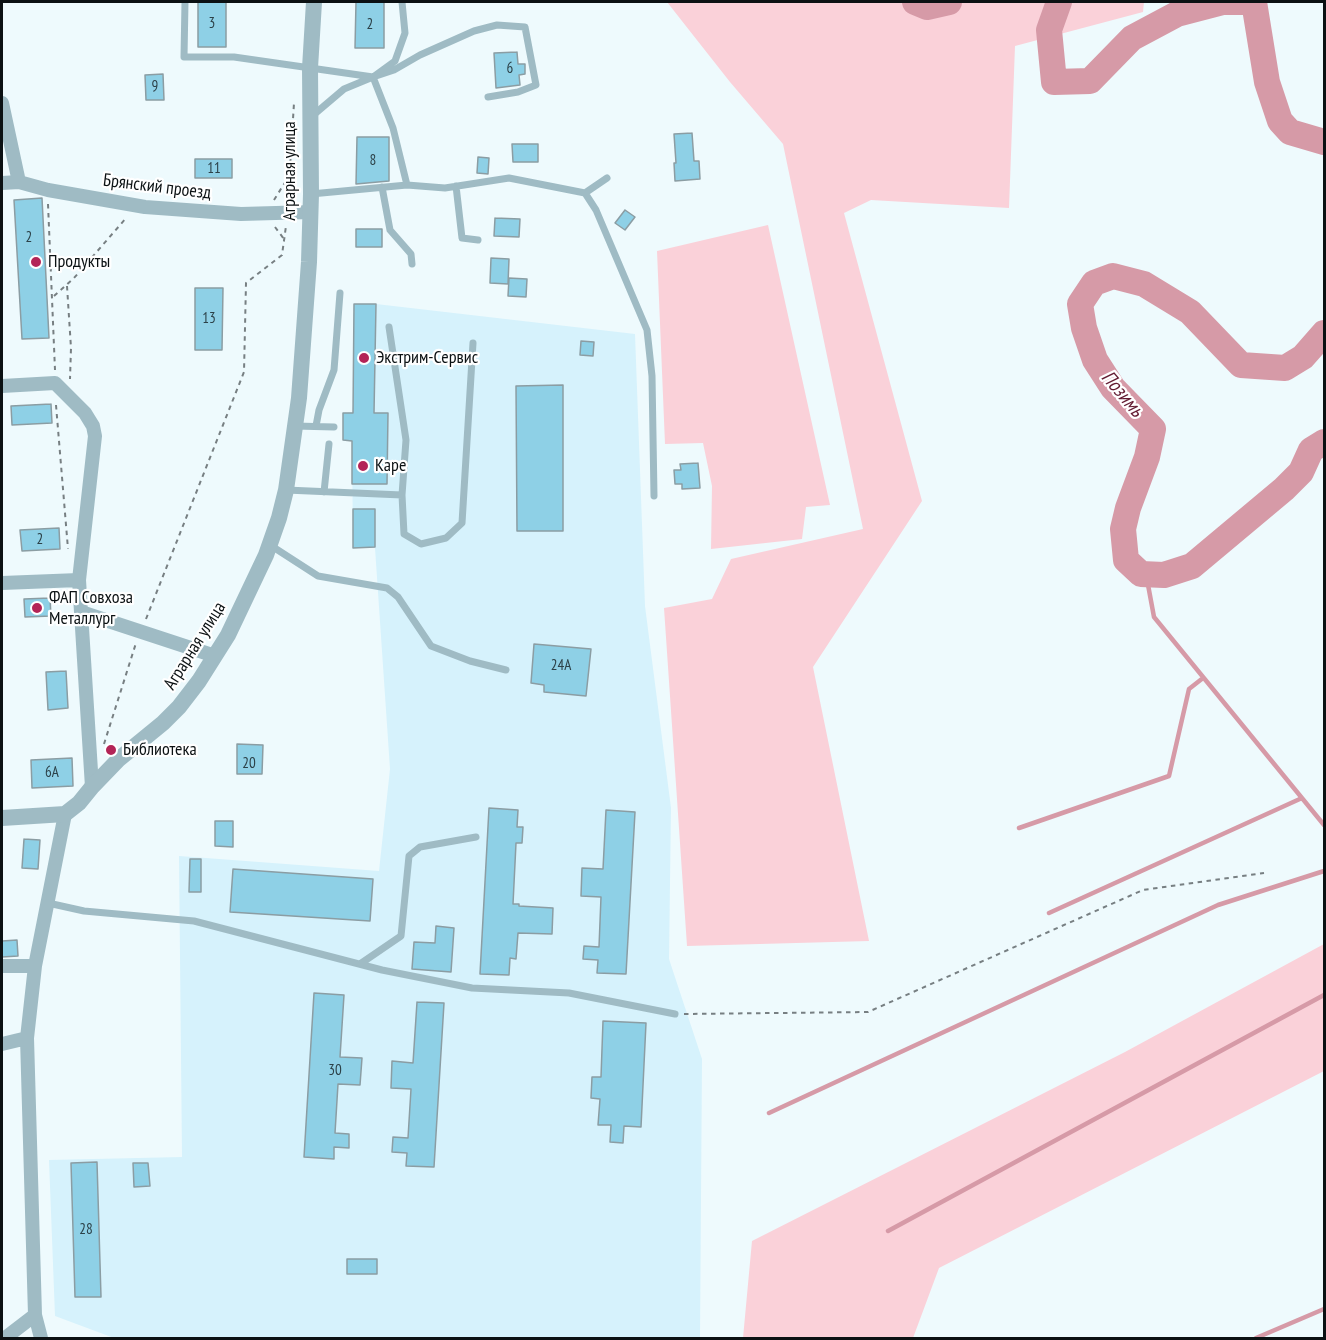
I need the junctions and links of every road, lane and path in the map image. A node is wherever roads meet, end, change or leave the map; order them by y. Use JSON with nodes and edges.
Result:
{"nodes":[{"id":1,"x":185,"y":2,"type":"edge"},
{"id":2,"x":314,"y":2,"type":"edge"},
{"id":3,"x":402,"y":2,"type":"edge"},
{"id":4,"x":310,"y":68,"type":"junction"},
{"id":5,"x":373,"y":77,"type":"junction"},
{"id":6,"x":488,"y":97,"type":"dead end"},
{"id":7,"x":294,"y":98,"type":"dead end"},
{"id":8,"x":2,"y":103,"type":"edge"},
{"id":9,"x":310,"y":119,"type":"junction"},
{"id":10,"x":290,"y":175,"type":"junction"},
{"id":11,"x":607,"y":178,"type":"dead end"},
{"id":12,"x":19,"y":182,"type":"junction"},
{"id":13,"x":2,"y":183,"type":"edge"},
{"id":14,"x":407,"y":184,"type":"junction"},
{"id":15,"x":456,"y":186,"type":"junction"},
{"id":16,"x":382,"y":187,"type":"junction"},
{"id":17,"x":48,"y":190,"type":"junction"},
{"id":18,"x":585,"y":193,"type":"junction"},
{"id":19,"x":311,"y":194,"type":"junction"},
{"id":20,"x":136,"y":205,"type":"junction"},
{"id":21,"x":311,"y":212,"type":"junction"},
{"id":22,"x":287,"y":213,"type":"junction"},
{"id":23,"x":266,"y":214,"type":"junction"},
{"id":24,"x":478,"y":240,"type":"dead end"},
{"id":25,"x":412,"y":264,"type":"dead end"},
{"id":26,"x":67,"y":284,"type":"junction"},
{"id":27,"x":340,"y":292,"type":"dead end"},
{"id":28,"x":53,"y":297,"type":"junction"},
{"id":29,"x":389,"y":327,"type":"dead end"},
{"id":30,"x":473,"y":343,"type":"dead end"},
{"id":31,"x":55,"y":383,"type":"junction"},
{"id":32,"x":2,"y":386,"type":"edge"},
{"id":33,"x":69,"y":397,"type":"junction"},
{"id":34,"x":296,"y":426,"type":"junction"},
{"id":35,"x":316,"y":426,"type":"junction"},
{"id":36,"x":334,"y":427,"type":"dead end"},
{"id":37,"x":329,"y":444,"type":"dead end"},
{"id":38,"x":286,"y":490,"type":"junction"},
{"id":39,"x":324,"y":492,"type":"junction"},
{"id":40,"x":402,"y":495,"type":"junction"},
{"id":41,"x":654,"y":496,"type":"dead end"},
{"id":42,"x":270,"y":545,"type":"junction"},
{"id":43,"x":74,"y":580,"type":"junction"},
{"id":44,"x":2,"y":583,"type":"edge"},
{"id":45,"x":81,"y":612,"type":"junction"},
{"id":46,"x":140,"y":632,"type":"junction"},
{"id":47,"x":215,"y":656,"type":"junction"},
{"id":48,"x":506,"y":670,"type":"dead end"},
{"id":49,"x":104,"y":746,"type":"dead end"},
{"id":50,"x":92,"y":787,"type":"junction"},
{"id":51,"x":65,"y":814,"type":"junction"},
{"id":52,"x":2,"y":818,"type":"edge"},
{"id":53,"x":476,"y":837,"type":"dead end"},
{"id":54,"x":1264,"y":873,"type":"dead end"},
{"id":55,"x":48,"y":903,"type":"junction"},
{"id":56,"x":360,"y":964,"type":"junction"},
{"id":57,"x":2,"y":966,"type":"edge"},
{"id":58,"x":35,"y":966,"type":"junction"},
{"id":59,"x":675,"y":1014,"type":"joint"},
{"id":60,"x":27,"y":1038,"type":"junction"},
{"id":61,"x":2,"y":1044,"type":"edge"},
{"id":62,"x":35,"y":1315,"type":"junction"},
{"id":63,"x":5,"y":1338,"type":"edge"},
{"id":64,"x":41,"y":1338,"type":"edge"}],
"edges":[{"from":1,"to":4,"type":"lane"},
{"from":2,"to":4,"type":"street","name":"Аграрная улица"},
{"from":3,"to":5,"type":"lane"},
{"from":4,"to":5,"type":"lane"},
{"from":4,"to":9,"type":"street","name":"Аграрная улица"},
{"from":5,"to":6,"type":"lane"},
{"from":5,"to":9,"type":"lane"},
{"from":5,"to":14,"type":"lane"},
{"from":7,"to":10,"type":"path"},
{"from":8,"to":12,"type":"street"},
{"from":9,"to":19,"type":"street","name":"Аграрная улица"},
{"from":10,"to":22,"type":"path"},
{"from":10,"to":23,"type":"path"},
{"from":11,"to":18,"type":"lane"},
{"from":12,"to":13,"type":"street","name":"Брянский проезд"},
{"from":12,"to":17,"type":"street","name":"Брянский проезд"},
{"from":14,"to":15,"type":"lane"},
{"from":14,"to":16,"type":"lane"},
{"from":15,"to":18,"type":"lane"},
{"from":15,"to":24,"type":"lane"},
{"from":16,"to":19,"type":"lane"},
{"from":16,"to":25,"type":"lane"},
{"from":17,"to":20,"type":"street","name":"Брянский проезд"},
{"from":17,"to":28,"type":"path"},
{"from":18,"to":41,"type":"lane"},
{"from":19,"to":21,"type":"street","name":"Аграрная улица"},
{"from":20,"to":23,"type":"street","name":"Брянский проезд"},
{"from":20,"to":26,"type":"path"},
{"from":21,"to":22,"type":"street","name":"Брянский проезд"},
{"from":21,"to":34,"type":"street","name":"Аграрная улица"},
{"from":22,"to":23,"type":"street","name":"Брянский проезд"},
{"from":22,"to":46,"type":"path"},
{"from":26,"to":28,"type":"path"},
{"from":26,"to":33,"type":"path"},
{"from":27,"to":35,"type":"lane"},
{"from":28,"to":31,"type":"path"},
{"from":29,"to":40,"type":"lane"},
{"from":30,"to":40,"type":"lane"},
{"from":31,"to":32,"type":"street"},
{"from":31,"to":33,"type":"street"},
{"from":31,"to":43,"type":"path"},
{"from":33,"to":43,"type":"street"},
{"from":34,"to":35,"type":"lane"},
{"from":34,"to":38,"type":"street","name":"Аграрная улица"},
{"from":35,"to":36,"type":"lane"},
{"from":37,"to":39,"type":"lane"},
{"from":38,"to":39,"type":"lane"},
{"from":38,"to":42,"type":"street","name":"Аграрная улица"},
{"from":39,"to":40,"type":"lane"},
{"from":42,"to":47,"type":"street","name":"Аграрная улица"},
{"from":42,"to":48,"type":"lane"},
{"from":43,"to":44,"type":"street"},
{"from":43,"to":45,"type":"street"},
{"from":45,"to":46,"type":"street"},
{"from":45,"to":50,"type":"street"},
{"from":46,"to":47,"type":"street"},
{"from":46,"to":49,"type":"path"},
{"from":47,"to":50,"type":"street","name":"Аграрная улица"},
{"from":50,"to":51,"type":"street","name":"Аграрная улица"},
{"from":51,"to":52,"type":"street"},
{"from":51,"to":55,"type":"street"},
{"from":53,"to":56,"type":"lane"},
{"from":54,"to":59,"type":"path"},
{"from":55,"to":56,"type":"lane"},
{"from":55,"to":58,"type":"street"},
{"from":56,"to":59,"type":"lane"},
{"from":57,"to":58,"type":"street"},
{"from":58,"to":60,"type":"street"},
{"from":60,"to":61,"type":"street"},
{"from":60,"to":62,"type":"street"},
{"from":62,"to":63,"type":"street"},
{"from":62,"to":64,"type":"street"}]}
